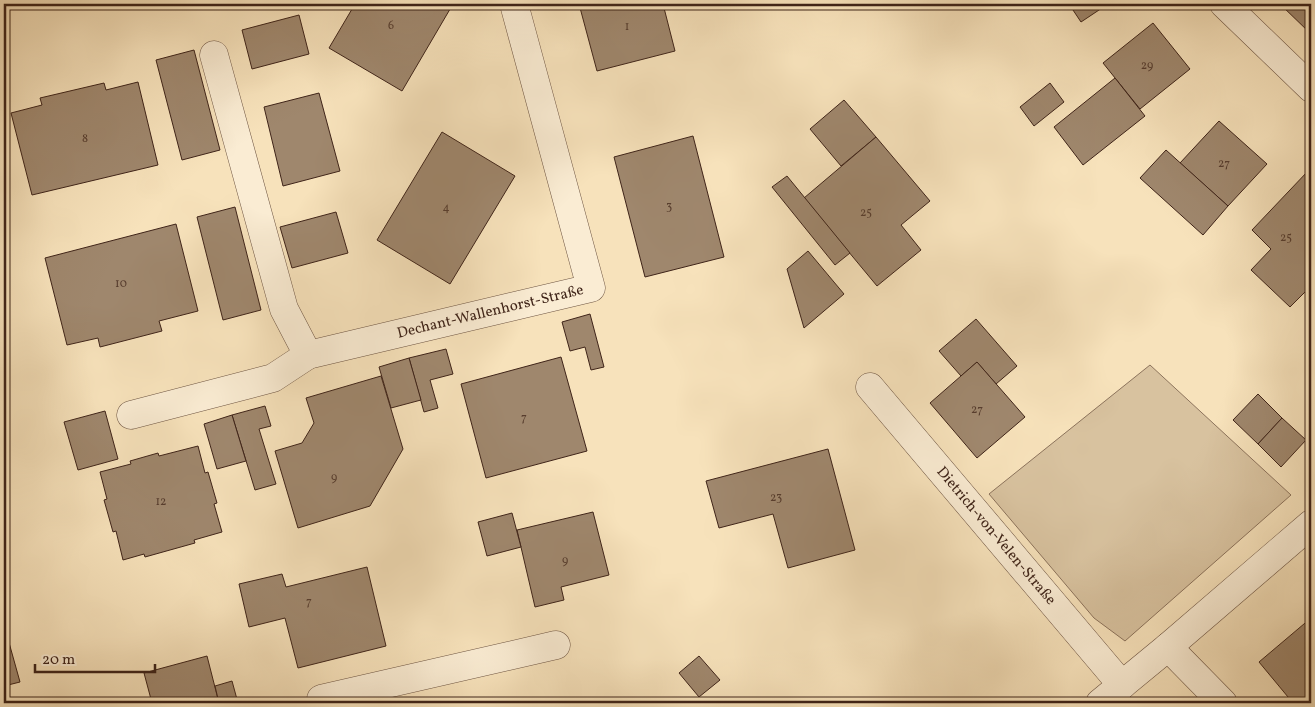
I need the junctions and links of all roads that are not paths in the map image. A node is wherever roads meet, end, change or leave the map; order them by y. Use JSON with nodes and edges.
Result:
{"nodes":[{"id":1,"x":514,"y":4,"type":"edge"},
{"id":2,"x":1224,"y":4,"type":"edge"},
{"id":3,"x":214,"y":55,"type":"dead end"},
{"id":4,"x":1311,"y":88,"type":"edge"},
{"id":5,"x":308,"y":355,"type":"junction"},
{"id":6,"x":870,"y":387,"type":"dead end"},
{"id":7,"x":131,"y":416,"type":"dead end"},
{"id":8,"x":1311,"y":524,"type":"edge"},
{"id":9,"x":556,"y":645,"type":"dead end"},
{"id":10,"x":1168,"y":647,"type":"junction"},
{"id":11,"x":1122,"y":685,"type":"junction"},
{"id":12,"x":322,"y":703,"type":"edge"},
{"id":13,"x":1100,"y":703,"type":"edge"},
{"id":14,"x":1223,"y":703,"type":"edge"}],
"edges":[{"from":1,"to":5,"type":"street","name":"Dechant-Wallenhorst-Straße"},
{"from":2,"to":4,"type":"street"},
{"from":3,"to":5,"type":"street"},
{"from":5,"to":7,"type":"street"},
{"from":6,"to":11,"type":"street","name":"Dietrich-von-Velen-Straße"},
{"from":8,"to":10,"type":"street"},
{"from":9,"to":12,"type":"street"},
{"from":10,"to":11,"type":"street"},
{"from":10,"to":14,"type":"street"},
{"from":11,"to":13,"type":"street"}]}
